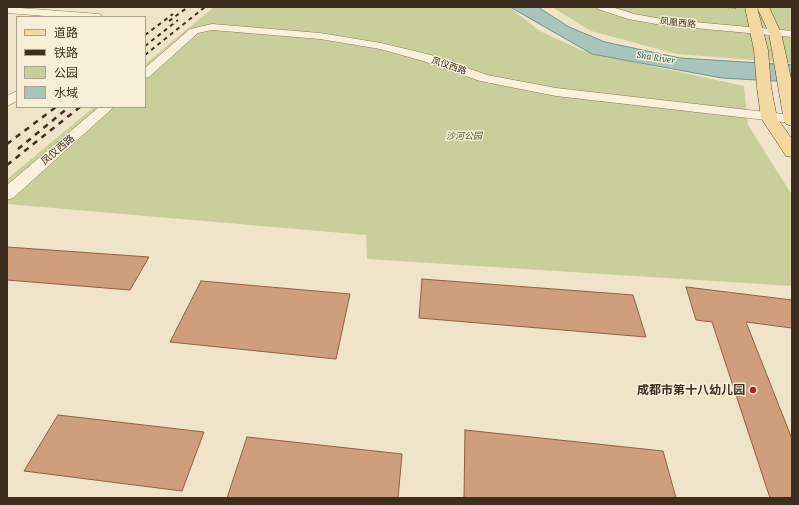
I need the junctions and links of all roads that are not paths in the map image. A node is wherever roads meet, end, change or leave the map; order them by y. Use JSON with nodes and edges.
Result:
{"nodes":[{"id":1,"x":602,"y":7,"type":"edge"},
{"id":2,"x":751,"y":7,"type":"edge"},
{"id":3,"x":763,"y":7,"type":"edge"},
{"id":4,"x":10,"y":12,"type":"edge"},
{"id":5,"x":81,"y":16,"type":"edge"},
{"id":6,"x":756,"y":31,"type":"junction"},
{"id":7,"x":775,"y":33,"type":"junction"},
{"id":8,"x":792,"y":34,"type":"edge"},
{"id":9,"x":146,"y":73,"type":"edge"},
{"id":10,"x":16,"y":96,"type":"edge"},
{"id":11,"x":7,"y":102,"type":"edge"},
{"id":12,"x":106,"y":108,"type":"edge"},
{"id":13,"x":769,"y":118,"type":"junction"},
{"id":14,"x":792,"y":120,"type":"edge"},
{"id":15,"x":792,"y":152,"type":"edge"},
{"id":16,"x":8,"y":193,"type":"edge"}],
"edges":[{"from":1,"to":6,"type":"street","name":"凤凰西路"},
{"from":2,"to":6,"type":"main road"},
{"from":3,"to":7,"type":"main road"},
{"from":4,"to":5,"type":"street"},
{"from":6,"to":7,"type":"street","name":"凤凰西路"},
{"from":6,"to":13,"type":"main road"},
{"from":7,"to":8,"type":"street","name":"凤凰西路"},
{"from":7,"to":14,"type":"main road"},
{"from":9,"to":13,"type":"street","name":"凤仪西路"},
{"from":10,"to":11,"type":"street"},
{"from":12,"to":16,"type":"street","name":"凤仪西路"},
{"from":13,"to":14,"type":"street","name":"凤仪西路"},
{"from":13,"to":15,"type":"main road"}]}
